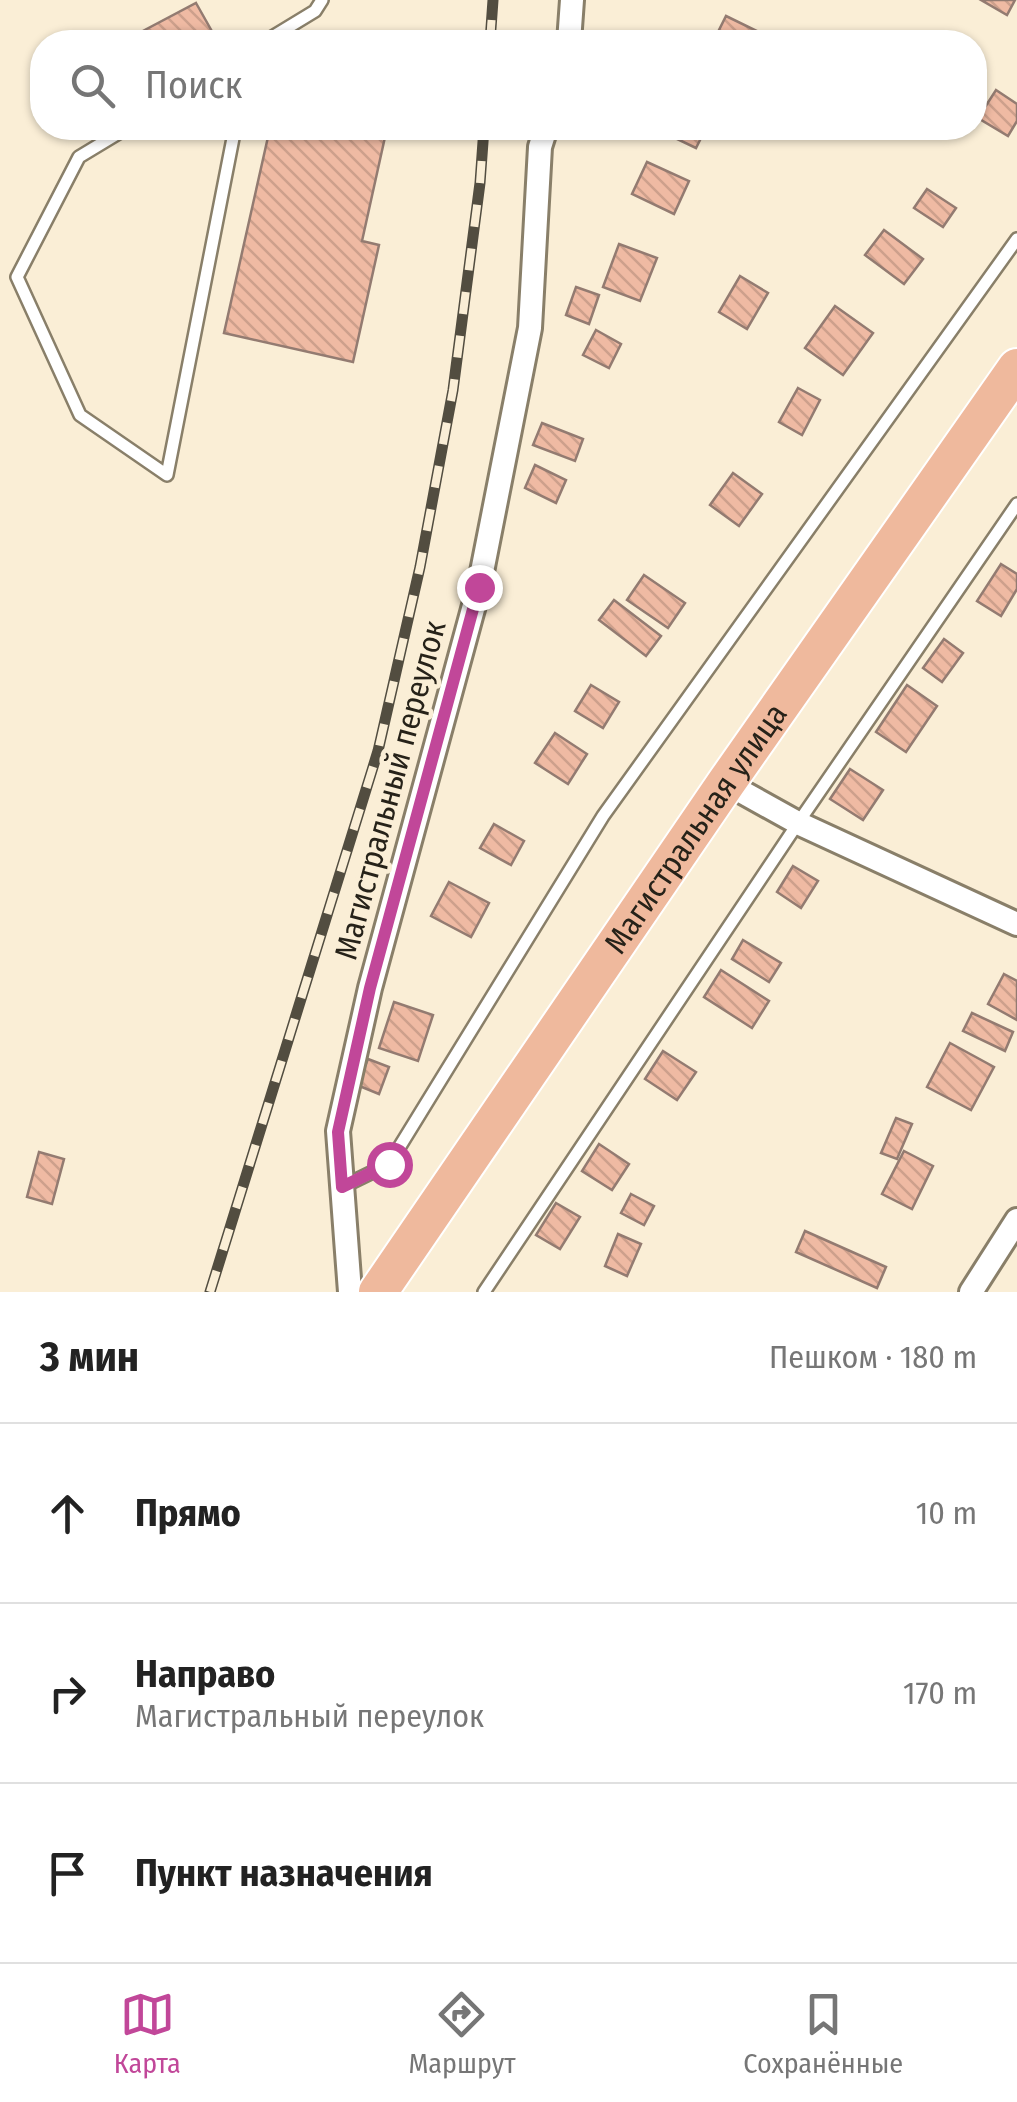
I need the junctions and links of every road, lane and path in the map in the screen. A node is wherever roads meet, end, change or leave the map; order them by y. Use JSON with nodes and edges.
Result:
{"nodes":[{"id":1,"x":322,"y":0,"type":"edge"},
{"id":2,"x":572,"y":0,"type":"edge"},
{"id":3,"x":284,"y":30,"type":"edge"},
{"id":4,"x":569,"y":30,"type":"edge"},
{"id":5,"x":107,"y":140,"type":"edge"},
{"id":6,"x":233,"y":140,"type":"edge"},
{"id":7,"x":542,"y":140,"type":"edge"},
{"id":8,"x":1017,"y":238,"type":"edge"},
{"id":9,"x":1017,"y":368,"type":"edge"},
{"id":10,"x":1017,"y":504,"type":"edge"},
{"id":11,"x":726,"y":783,"type":"junction"},
{"id":12,"x":798,"y":823,"type":"junction"},
{"id":13,"x":1017,"y":924,"type":"edge"},
{"id":14,"x":342,"y":1187,"type":"junction"},
{"id":15,"x":1017,"y":1220,"type":"edge"},
{"id":16,"x":350,"y":1292,"type":"edge"},
{"id":17,"x":378,"y":1292,"type":"edge"},
{"id":18,"x":484,"y":1292,"type":"edge"},
{"id":19,"x":971,"y":1292,"type":"edge"}],
"edges":[{"from":1,"to":3,"type":"lane"},
{"from":2,"to":4,"type":"street"},
{"from":5,"to":6,"type":"lane"},
{"from":7,"to":14,"type":"street","name":"Магистральный переулок"},
{"from":8,"to":14,"type":"lane"},
{"from":9,"to":11,"type":"main road","name":"Магистральная улица"},
{"from":10,"to":12,"type":"lane"},
{"from":11,"to":12,"type":"street"},
{"from":11,"to":17,"type":"main road","name":"Магистральная улица"},
{"from":12,"to":13,"type":"street"},
{"from":12,"to":18,"type":"lane"},
{"from":14,"to":16,"type":"street","name":"Магистральный переулок"},
{"from":15,"to":19,"type":"street"}]}
